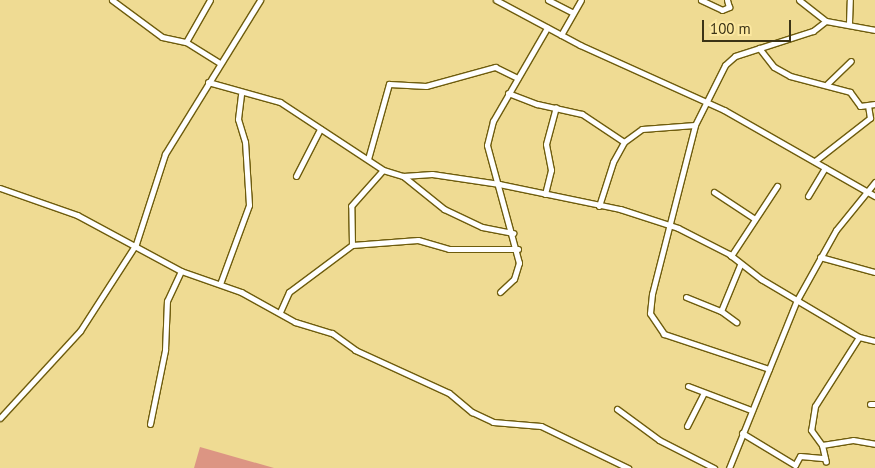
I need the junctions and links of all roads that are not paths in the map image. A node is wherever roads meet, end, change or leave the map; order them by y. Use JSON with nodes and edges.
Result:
{"nodes":[{"id":1,"x":112,"y":0,"type":"edge"},
{"id":2,"x":210,"y":0,"type":"edge"},
{"id":3,"x":260,"y":0,"type":"edge"},
{"id":4,"x":496,"y":0,"type":"edge"},
{"id":5,"x":548,"y":0,"type":"edge"},
{"id":6,"x":581,"y":0,"type":"edge"},
{"id":7,"x":701,"y":0,"type":"edge"},
{"id":8,"x":727,"y":0,"type":"edge"},
{"id":9,"x":799,"y":0,"type":"edge"},
{"id":10,"x":850,"y":0,"type":"edge"},
{"id":11,"x":572,"y":12,"type":"junction"},
{"id":12,"x":826,"y":21,"type":"junction"},
{"id":13,"x":849,"y":23,"type":"junction"},
{"id":14,"x":547,"y":28,"type":"junction"},
{"id":15,"x":875,"y":30,"type":"edge"},
{"id":16,"x":561,"y":35,"type":"junction"},
{"id":17,"x":186,"y":42,"type":"junction"},
{"id":18,"x":759,"y":48,"type":"junction"},
{"id":19,"x":850,"y":61,"type":"dead end"},
{"id":20,"x":219,"y":63,"type":"junction"},
{"id":21,"x":518,"y":78,"type":"junction"},
{"id":22,"x":208,"y":82,"type":"junction"},
{"id":23,"x":827,"y":84,"type":"junction"},
{"id":24,"x":508,"y":93,"type":"junction"},
{"id":25,"x":241,"y":94,"type":"junction"},
{"id":26,"x":706,"y":102,"type":"junction"},
{"id":27,"x":875,"y":104,"type":"edge"},
{"id":28,"x":868,"y":106,"type":"junction"},
{"id":29,"x":556,"y":107,"type":"junction"},
{"id":30,"x":695,"y":125,"type":"junction"},
{"id":31,"x":320,"y":129,"type":"junction"},
{"id":32,"x":624,"y":142,"type":"junction"},
{"id":33,"x":368,"y":159,"type":"junction"},
{"id":34,"x":815,"y":161,"type":"junction"},
{"id":35,"x":825,"y":168,"type":"junction"},
{"id":36,"x":383,"y":170,"type":"junction"},
{"id":37,"x":296,"y":176,"type":"dead end"},
{"id":38,"x":404,"y":176,"type":"junction"},
{"id":39,"x":875,"y":182,"type":"edge"},
{"id":40,"x":499,"y":184,"type":"junction"},
{"id":41,"x":777,"y":186,"type":"dead end"},
{"id":42,"x":0,"y":188,"type":"edge"},
{"id":43,"x":867,"y":191,"type":"junction"},
{"id":44,"x":714,"y":192,"type":"dead end"},
{"id":45,"x":545,"y":194,"type":"junction"},
{"id":46,"x":808,"y":196,"type":"dead end"},
{"id":47,"x":875,"y":196,"type":"edge"},
{"id":48,"x":599,"y":206,"type":"junction"},
{"id":49,"x":755,"y":219,"type":"junction"},
{"id":50,"x":669,"y":225,"type":"junction"},
{"id":51,"x":513,"y":233,"type":"junction"},
{"id":52,"x":136,"y":244,"type":"junction"},
{"id":53,"x":352,"y":245,"type":"junction"},
{"id":54,"x":518,"y":249,"type":"junction"},
{"id":55,"x":732,"y":256,"type":"junction"},
{"id":56,"x":820,"y":257,"type":"junction"},
{"id":57,"x":740,"y":266,"type":"junction"},
{"id":58,"x":181,"y":271,"type":"junction"},
{"id":59,"x":875,"y":272,"type":"edge"},
{"id":60,"x":220,"y":284,"type":"junction"},
{"id":61,"x":500,"y":292,"type":"dead end"},
{"id":62,"x":686,"y":297,"type":"dead end"},
{"id":63,"x":797,"y":300,"type":"junction"},
{"id":64,"x":721,"y":311,"type":"junction"},
{"id":65,"x":280,"y":312,"type":"junction"},
{"id":66,"x":736,"y":322,"type":"dead end"},
{"id":67,"x":859,"y":337,"type":"junction"},
{"id":68,"x":875,"y":341,"type":"edge"},
{"id":69,"x":768,"y":368,"type":"junction"},
{"id":70,"x":688,"y":386,"type":"dead end"},
{"id":71,"x":703,"y":394,"type":"junction"},
{"id":72,"x":617,"y":409,"type":"dead end"},
{"id":73,"x":752,"y":410,"type":"junction"},
{"id":74,"x":0,"y":418,"type":"edge"},
{"id":75,"x":150,"y":424,"type":"dead end"},
{"id":76,"x":687,"y":426,"type":"dead end"},
{"id":77,"x":742,"y":433,"type":"junction"},
{"id":78,"x":875,"y":444,"type":"edge"},
{"id":79,"x":822,"y":445,"type":"junction"},
{"id":80,"x":628,"y":468,"type":"edge"},
{"id":81,"x":714,"y":468,"type":"edge"},
{"id":82,"x":729,"y":468,"type":"edge"}],
"edges":[{"from":1,"to":17,"type":"street"},
{"from":2,"to":17,"type":"street"},
{"from":3,"to":20,"type":"street"},
{"from":4,"to":14,"type":"street"},
{"from":5,"to":11,"type":"street"},
{"from":6,"to":11,"type":"street"},
{"from":7,"to":8,"type":"street"},
{"from":9,"to":12,"type":"street"},
{"from":10,"to":13,"type":"street"},
{"from":11,"to":16,"type":"street"},
{"from":12,"to":13,"type":"street"},
{"from":12,"to":18,"type":"street"},
{"from":13,"to":15,"type":"street"},
{"from":14,"to":16,"type":"street"},
{"from":14,"to":21,"type":"street"},
{"from":16,"to":26,"type":"street"},
{"from":17,"to":20,"type":"street"},
{"from":18,"to":23,"type":"street"},
{"from":18,"to":26,"type":"street"},
{"from":19,"to":23,"type":"street"},
{"from":20,"to":22,"type":"street"},
{"from":21,"to":24,"type":"street"},
{"from":21,"to":33,"type":"street"},
{"from":22,"to":25,"type":"street"},
{"from":22,"to":52,"type":"street"},
{"from":23,"to":28,"type":"street"},
{"from":24,"to":29,"type":"street"},
{"from":24,"to":40,"type":"street"},
{"from":25,"to":31,"type":"street"},
{"from":25,"to":60,"type":"street"},
{"from":26,"to":30,"type":"street"},
{"from":26,"to":34,"type":"street"},
{"from":27,"to":28,"type":"street"},
{"from":28,"to":34,"type":"street"},
{"from":29,"to":32,"type":"street"},
{"from":29,"to":45,"type":"street"},
{"from":30,"to":32,"type":"street"},
{"from":30,"to":50,"type":"street"},
{"from":31,"to":33,"type":"street"},
{"from":31,"to":37,"type":"street"},
{"from":32,"to":48,"type":"street"},
{"from":33,"to":36,"type":"street"},
{"from":34,"to":35,"type":"street"},
{"from":35,"to":43,"type":"street"},
{"from":35,"to":46,"type":"street"},
{"from":36,"to":38,"type":"street"},
{"from":36,"to":53,"type":"street"},
{"from":38,"to":40,"type":"street"},
{"from":38,"to":51,"type":"street"},
{"from":39,"to":43,"type":"street"},
{"from":40,"to":45,"type":"street"},
{"from":40,"to":51,"type":"street"},
{"from":41,"to":49,"type":"street"},
{"from":42,"to":52,"type":"street"},
{"from":43,"to":47,"type":"street"},
{"from":43,"to":56,"type":"street"},
{"from":44,"to":49,"type":"street"},
{"from":45,"to":48,"type":"street"},
{"from":48,"to":50,"type":"street"},
{"from":49,"to":55,"type":"street"},
{"from":50,"to":55,"type":"street"},
{"from":50,"to":69,"type":"street"},
{"from":51,"to":54,"type":"street"},
{"from":52,"to":58,"type":"street"},
{"from":52,"to":74,"type":"street"},
{"from":53,"to":54,"type":"street"},
{"from":53,"to":65,"type":"street"},
{"from":54,"to":61,"type":"street"},
{"from":55,"to":57,"type":"street"},
{"from":56,"to":59,"type":"street"},
{"from":56,"to":63,"type":"street"},
{"from":57,"to":63,"type":"street"},
{"from":57,"to":64,"type":"street"},
{"from":58,"to":60,"type":"street"},
{"from":58,"to":75,"type":"street"},
{"from":60,"to":65,"type":"street"},
{"from":62,"to":64,"type":"street"},
{"from":63,"to":67,"type":"street"},
{"from":63,"to":69,"type":"street"},
{"from":64,"to":66,"type":"street"},
{"from":65,"to":80,"type":"street"},
{"from":67,"to":68,"type":"street"},
{"from":67,"to":79,"type":"street"},
{"from":69,"to":73,"type":"street"},
{"from":70,"to":71,"type":"street"},
{"from":71,"to":73,"type":"street"},
{"from":71,"to":76,"type":"street"},
{"from":72,"to":81,"type":"street"},
{"from":73,"to":77,"type":"street"},
{"from":77,"to":79,"type":"street"},
{"from":77,"to":82,"type":"street"},
{"from":78,"to":79,"type":"street"}]}
